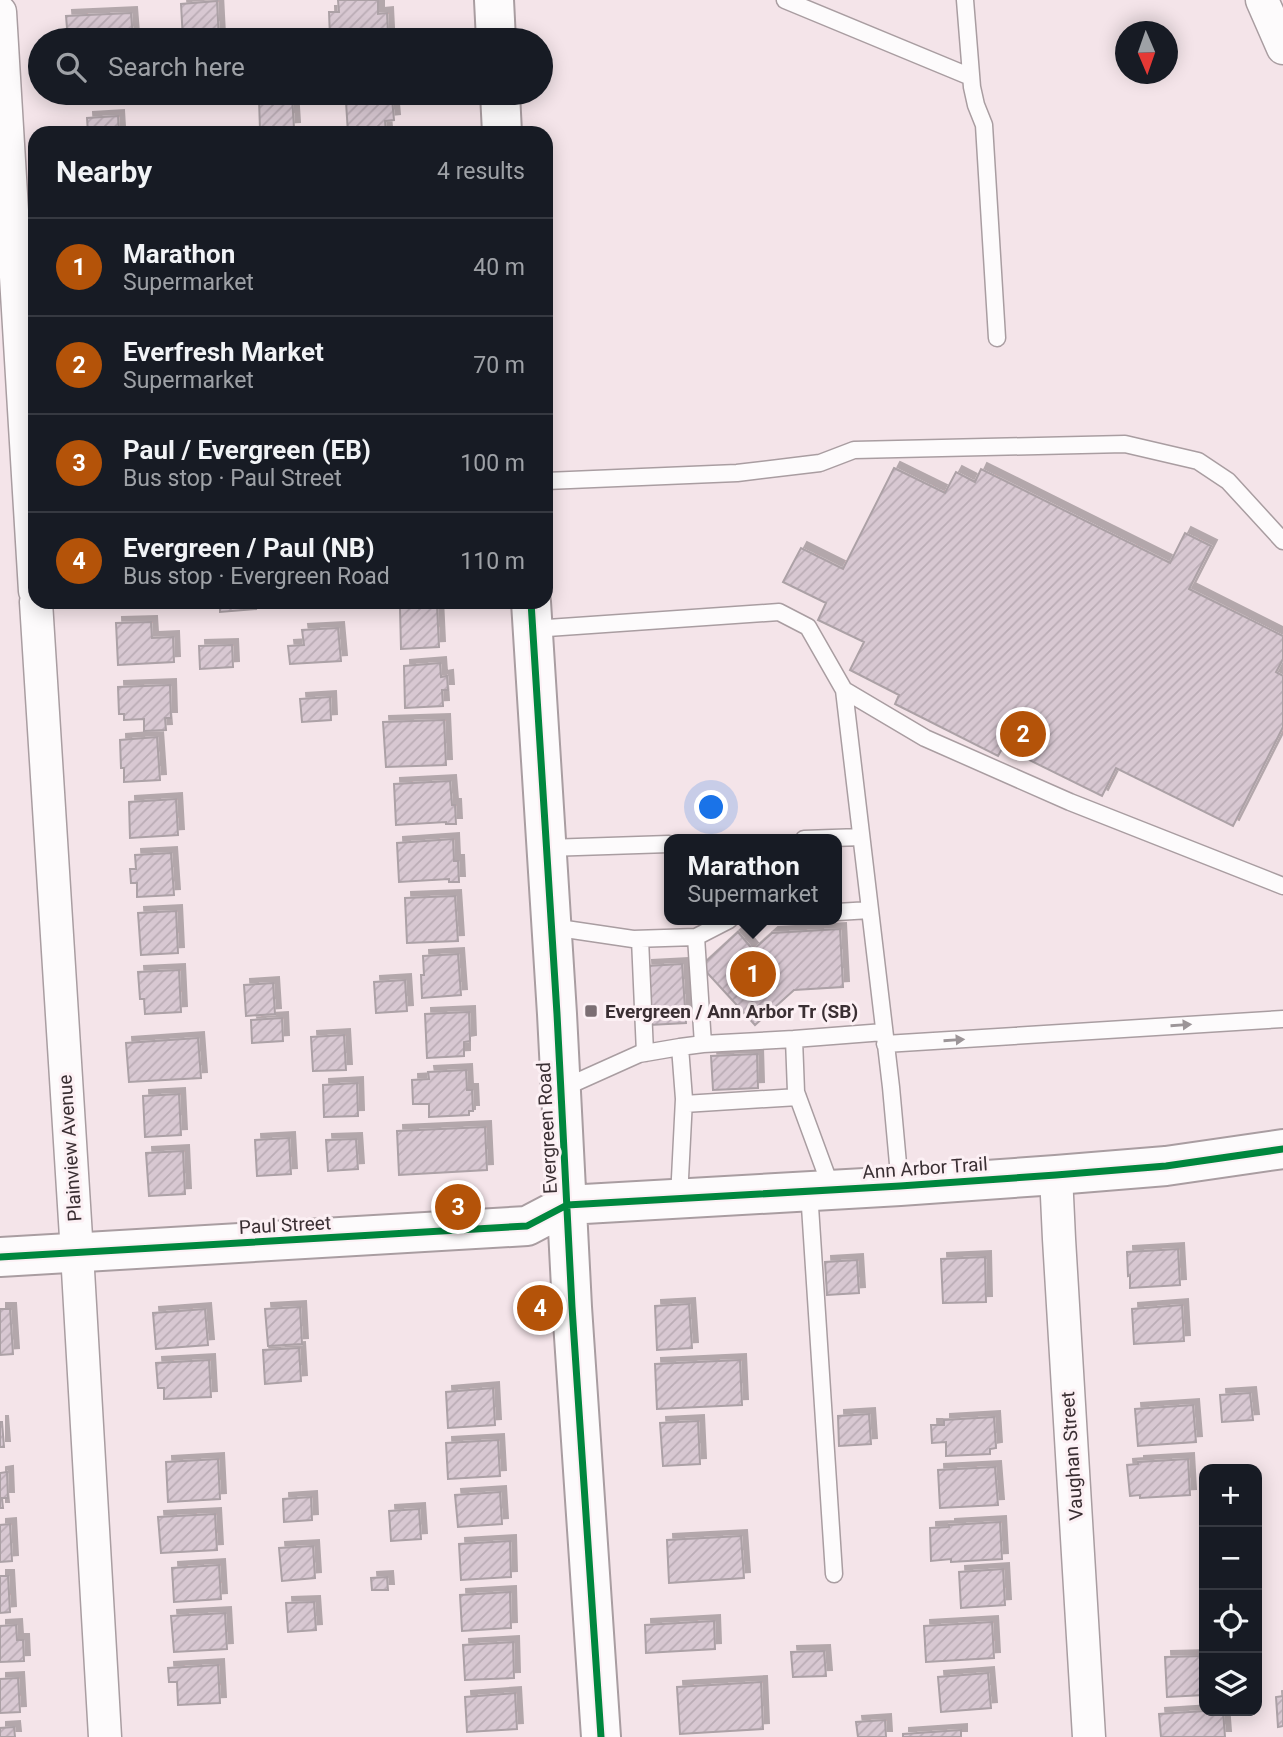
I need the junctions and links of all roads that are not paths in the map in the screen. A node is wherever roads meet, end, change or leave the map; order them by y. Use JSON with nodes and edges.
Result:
{"nodes":[{"id":1,"x":494,"y":0,"type":"edge"},
{"id":2,"x":785,"y":0,"type":"edge"},
{"id":3,"x":965,"y":0,"type":"edge"},
{"id":4,"x":1262,"y":0,"type":"edge"},
{"id":5,"x":0,"y":12,"type":"edge"},
{"id":6,"x":495,"y":28,"type":"edge"},
{"id":7,"x":1283,"y":48,"type":"edge"},
{"id":8,"x":971,"y":77,"type":"junction"},
{"id":9,"x":501,"y":105,"type":"edge"},
{"id":10,"x":502,"y":126,"type":"edge"},
{"id":11,"x":997,"y":338,"type":"dead end"},
{"id":12,"x":20,"y":412,"type":"edge"},
{"id":13,"x":553,"y":481,"type":"edge"},
{"id":14,"x":28,"y":507,"type":"edge"},
{"id":15,"x":1283,"y":541,"type":"edge"},
{"id":16,"x":36,"y":609,"type":"edge"},
{"id":17,"x":532,"y":615,"type":"edge"},
{"id":18,"x":844,"y":690,"type":"junction"},
{"id":19,"x":861,"y":837,"type":"junction"},
{"id":20,"x":842,"y":838,"type":"edge"},
{"id":21,"x":664,"y":844,"type":"edge"},
{"id":22,"x":547,"y":848,"type":"junction"},
{"id":23,"x":1283,"y":886,"type":"edge"},
{"id":24,"x":870,"y":910,"type":"junction"},
{"id":25,"x":842,"y":912,"type":"edge"},
{"id":26,"x":719,"y":925,"type":"edge"},
{"id":27,"x":551,"y":927,"type":"junction"},
{"id":28,"x":696,"y":937,"type":"junction"},
{"id":29,"x":640,"y":939,"type":"junction"},
{"id":30,"x":1283,"y":1019,"type":"edge"},
{"id":31,"x":885,"y":1038,"type":"junction"},
{"id":32,"x":794,"y":1039,"type":"junction"},
{"id":33,"x":703,"y":1044,"type":"junction"},
{"id":34,"x":680,"y":1047,"type":"junction"},
{"id":35,"x":645,"y":1053,"type":"junction"},
{"id":36,"x":561,"y":1089,"type":"junction"},
{"id":37,"x":799,"y":1097,"type":"junction"},
{"id":38,"x":684,"y":1104,"type":"junction"},
{"id":39,"x":1283,"y":1149,"type":"edge"},
{"id":40,"x":1056,"y":1175,"type":"junction"},
{"id":41,"x":900,"y":1186,"type":"junction"},
{"id":42,"x":821,"y":1191,"type":"junction"},
{"id":43,"x":679,"y":1198,"type":"junction"},
{"id":44,"x":567,"y":1205,"type":"junction"},
{"id":45,"x":77,"y":1253,"type":"junction"},
{"id":46,"x":0,"y":1257,"type":"edge"},
{"id":47,"x":834,"y":1574,"type":"dead end"},
{"id":48,"x":105,"y":1737,"type":"edge"},
{"id":49,"x":601,"y":1737,"type":"edge"},
{"id":50,"x":1089,"y":1737,"type":"edge"}],
"edges":[{"from":1,"to":6,"type":"street"},
{"from":2,"to":8,"type":"lane"},
{"from":3,"to":8,"type":"lane"},
{"from":4,"to":7,"type":"street"},
{"from":5,"to":12,"type":"street"},
{"from":8,"to":11,"type":"lane"},
{"from":9,"to":10,"type":"street"},
{"from":12,"to":14,"type":"street"},
{"from":13,"to":15,"type":"lane"},
{"from":16,"to":45,"type":"street","name":"Plainview Avenue"},
{"from":17,"to":18,"type":"lane"},
{"from":17,"to":22,"type":"street","name":"Evergreen Road"},
{"from":18,"to":19,"type":"lane"},
{"from":18,"to":23,"type":"lane"},
{"from":19,"to":20,"type":"lane"},
{"from":19,"to":24,"type":"lane"},
{"from":21,"to":22,"type":"lane"},
{"from":22,"to":27,"type":"street","name":"Evergreen Road"},
{"from":24,"to":25,"type":"lane"},
{"from":24,"to":31,"type":"lane"},
{"from":26,"to":28,"type":"lane"},
{"from":27,"to":29,"type":"lane"},
{"from":27,"to":36,"type":"street","name":"Evergreen Road"},
{"from":28,"to":29,"type":"lane"},
{"from":28,"to":33,"type":"lane"},
{"from":29,"to":35,"type":"lane"},
{"from":31,"to":30,"type":"lane","one_way":true},
{"from":31,"to":32,"type":"lane"},
{"from":31,"to":41,"type":"lane"},
{"from":32,"to":33,"type":"lane"},
{"from":32,"to":37,"type":"lane"},
{"from":33,"to":34,"type":"lane"},
{"from":34,"to":35,"type":"lane"},
{"from":34,"to":38,"type":"lane"},
{"from":35,"to":36,"type":"lane"},
{"from":36,"to":44,"type":"street","name":"Evergreen Road"},
{"from":37,"to":38,"type":"lane"},
{"from":37,"to":42,"type":"lane"},
{"from":38,"to":43,"type":"lane"},
{"from":39,"to":40,"type":"street","name":"Ann Arbor Trail"},
{"from":40,"to":41,"type":"street","name":"Ann Arbor Trail"},
{"from":40,"to":50,"type":"street","name":"Vaughan Street"},
{"from":41,"to":42,"type":"street","name":"Ann Arbor Trail"},
{"from":42,"to":43,"type":"street","name":"Ann Arbor Trail"},
{"from":42,"to":47,"type":"lane"},
{"from":43,"to":44,"type":"street","name":"Ann Arbor Trail"},
{"from":44,"to":45,"type":"street","name":"Paul Street"},
{"from":44,"to":49,"type":"street","name":"Evergreen Road"},
{"from":45,"to":46,"type":"street","name":"Paul Street"},
{"from":45,"to":48,"type":"street","name":"Plainview Avenue"}]}
